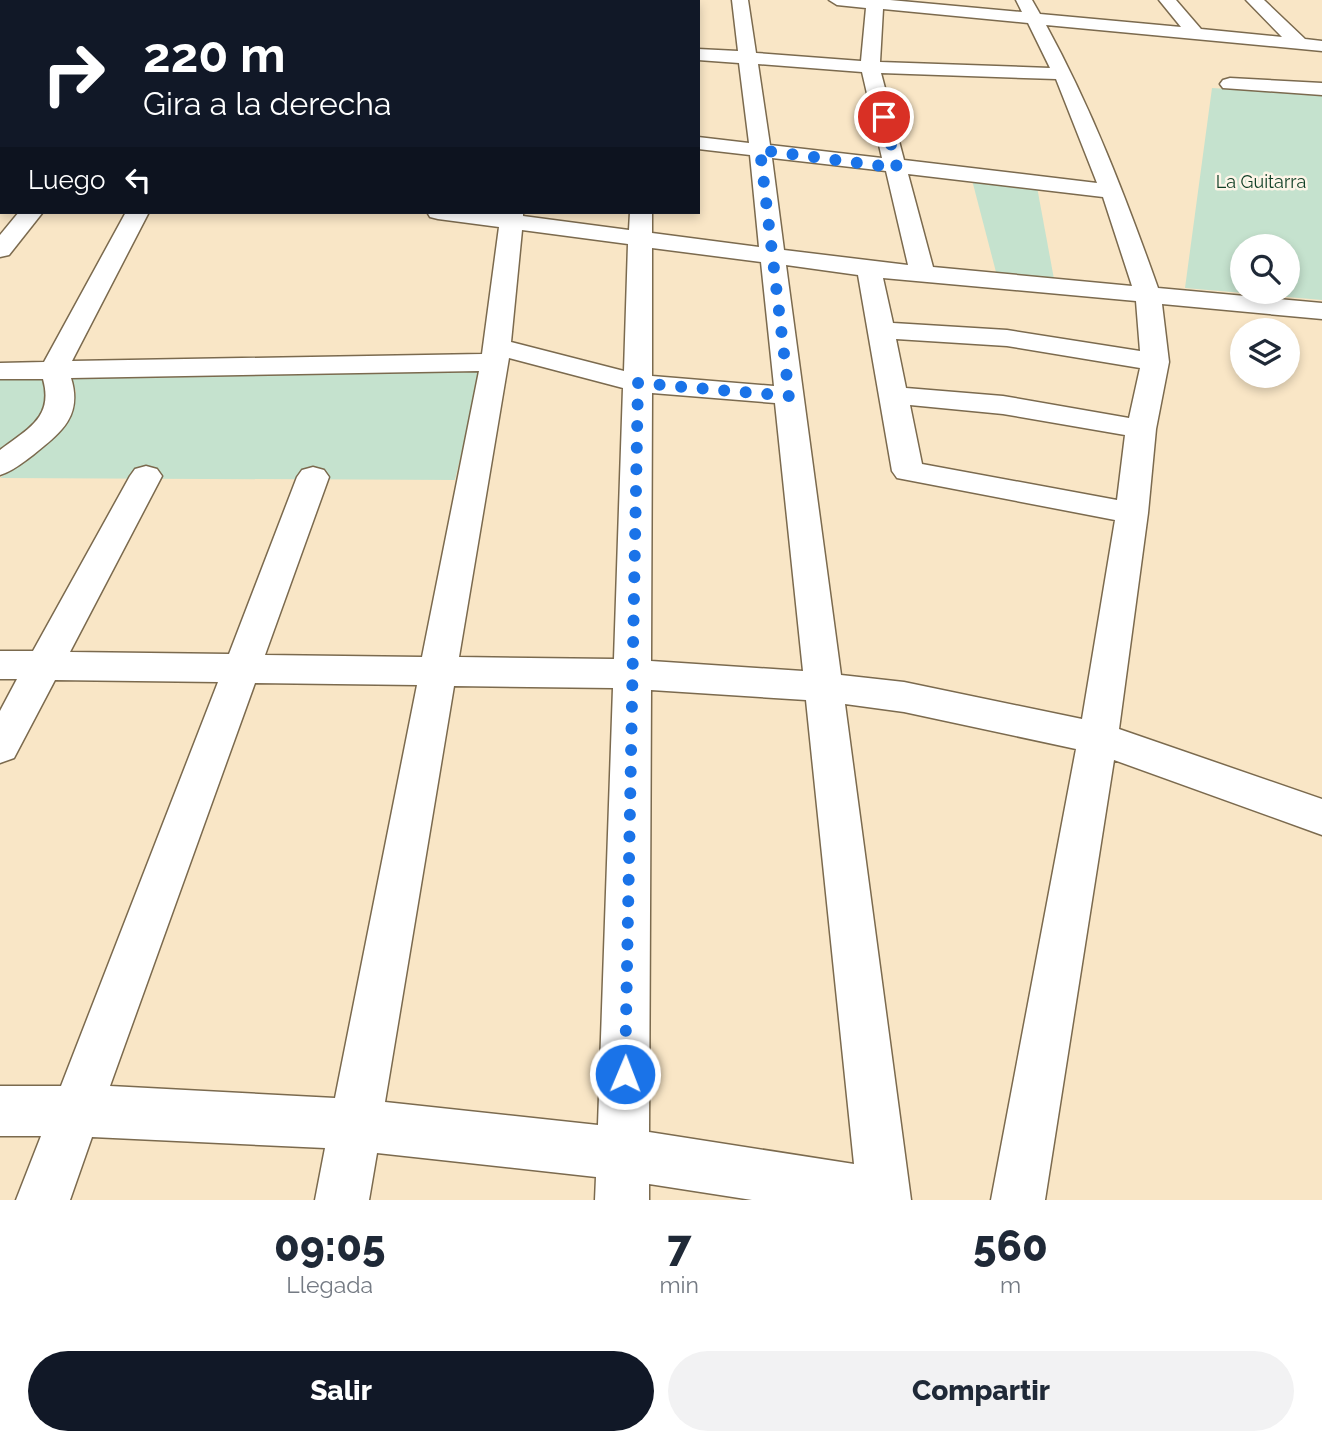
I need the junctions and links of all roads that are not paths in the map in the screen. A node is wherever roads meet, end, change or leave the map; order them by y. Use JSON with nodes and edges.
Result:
{"nodes":[{"id":1,"x":740,"y":0,"type":"edge"},
{"id":2,"x":837,"y":0,"type":"edge"},
{"id":3,"x":1167,"y":0,"type":"edge"},
{"id":4,"x":1254,"y":0,"type":"edge"},
{"id":5,"x":874,"y":2,"type":"edge"},
{"id":6,"x":1030,"y":9,"type":"edge"},
{"id":7,"x":1196,"y":34,"type":"junction"},
{"id":8,"x":1300,"y":44,"type":"junction"},
{"id":9,"x":1322,"y":46,"type":"edge"},
{"id":10,"x":700,"y":54,"type":"edge"},
{"id":11,"x":749,"y":58,"type":"junction"},
{"id":12,"x":870,"y":67,"type":"junction"},
{"id":13,"x":1063,"y":75,"type":"junction"},
{"id":14,"x":1230,"y":84,"type":"dead end"},
{"id":15,"x":1322,"y":89,"type":"edge"},
{"id":16,"x":700,"y":143,"type":"edge"},
{"id":17,"x":760,"y":150,"type":"junction"},
{"id":18,"x":897,"y":168,"type":"junction"},
{"id":19,"x":1112,"y":191,"type":"junction"},
{"id":20,"x":29,"y":214,"type":"edge"},
{"id":21,"x":136,"y":214,"type":"edge"},
{"id":22,"x":467,"y":214,"type":"edge"},
{"id":23,"x":511,"y":217,"type":"edge"},
{"id":24,"x":641,"y":226,"type":"edge"},
{"id":25,"x":0,"y":250,"type":"edge"},
{"id":26,"x":772,"y":256,"type":"junction"},
{"id":27,"x":869,"y":269,"type":"junction"},
{"id":28,"x":922,"y":272,"type":"junction"},
{"id":29,"x":1148,"y":296,"type":"junction"},
{"id":30,"x":1322,"y":311,"type":"edge"},
{"id":31,"x":879,"y":330,"type":"junction"},
{"id":32,"x":495,"y":355,"type":"junction"},
{"id":33,"x":1155,"y":362,"type":"junction"},
{"id":34,"x":54,"y":369,"type":"junction"},
{"id":35,"x":0,"y":371,"type":"edge"},
{"id":36,"x":638,"y":383,"type":"junction"},
{"id":37,"x":892,"y":395,"type":"junction"},
{"id":38,"x":789,"y":396,"type":"junction"},
{"id":39,"x":1141,"y":429,"type":"junction"},
{"id":40,"x":0,"y":465,"type":"edge"},
{"id":41,"x":146,"y":476,"type":"dead end"},
{"id":42,"x":313,"y":477,"type":"dead end"},
{"id":43,"x":1132,"y":513,"type":"junction"},
{"id":44,"x":0,"y":665,"type":"edge"},
{"id":45,"x":44,"y":665,"type":"junction"},
{"id":46,"x":242,"y":667,"type":"junction"},
{"id":47,"x":439,"y":670,"type":"junction"},
{"id":48,"x":633,"y":674,"type":"junction"},
{"id":49,"x":823,"y":687,"type":"junction"},
{"id":50,"x":1098,"y":738,"type":"junction"},
{"id":51,"x":0,"y":747,"type":"edge"},
{"id":52,"x":1322,"y":817,"type":"edge"},
{"id":53,"x":77,"y":1110,"type":"junction"},
{"id":54,"x":0,"y":1111,"type":"edge"},
{"id":55,"x":357,"y":1125,"type":"junction"},
{"id":56,"x":623,"y":1177,"type":"edge"},
{"id":57,"x":883,"y":1198,"type":"edge"},
{"id":58,"x":43,"y":1200,"type":"edge"},
{"id":59,"x":342,"y":1200,"type":"edge"},
{"id":60,"x":1018,"y":1200,"type":"edge"}],
"edges":[{"from":1,"to":11,"type":"street"},
{"from":2,"to":5,"type":"street"},
{"from":3,"to":7,"type":"street"},
{"from":4,"to":8,"type":"street"},
{"from":5,"to":6,"type":"street"},
{"from":5,"to":12,"type":"street"},
{"from":6,"to":7,"type":"street"},
{"from":6,"to":13,"type":"street"},
{"from":7,"to":8,"type":"street"},
{"from":8,"to":9,"type":"street"},
{"from":10,"to":11,"type":"street"},
{"from":11,"to":12,"type":"street"},
{"from":11,"to":17,"type":"street"},
{"from":12,"to":13,"type":"street"},
{"from":12,"to":18,"type":"street"},
{"from":13,"to":19,"type":"street"},
{"from":14,"to":15,"type":"street"},
{"from":16,"to":17,"type":"street"},
{"from":17,"to":18,"type":"street"},
{"from":17,"to":26,"type":"street"},
{"from":18,"to":19,"type":"street"},
{"from":18,"to":28,"type":"street"},
{"from":19,"to":29,"type":"street"},
{"from":20,"to":25,"type":"street"},
{"from":21,"to":34,"type":"street"},
{"from":22,"to":23,"type":"street"},
{"from":23,"to":24,"type":"street"},
{"from":23,"to":32,"type":"street"},
{"from":24,"to":26,"type":"street"},
{"from":24,"to":36,"type":"street"},
{"from":26,"to":27,"type":"street"},
{"from":26,"to":38,"type":"street"},
{"from":27,"to":28,"type":"street"},
{"from":27,"to":31,"type":"street"},
{"from":28,"to":29,"type":"street"},
{"from":29,"to":30,"type":"street"},
{"from":29,"to":33,"type":"street"},
{"from":31,"to":33,"type":"street"},
{"from":31,"to":37,"type":"street"},
{"from":32,"to":34,"type":"street"},
{"from":32,"to":36,"type":"street"},
{"from":32,"to":47,"type":"street"},
{"from":33,"to":39,"type":"street"},
{"from":34,"to":35,"type":"street"},
{"from":34,"to":40,"type":"street"},
{"from":36,"to":38,"type":"street"},
{"from":36,"to":48,"type":"street"},
{"from":37,"to":39,"type":"street"},
{"from":37,"to":43,"type":"street"},
{"from":38,"to":49,"type":"street"},
{"from":39,"to":43,"type":"street"},
{"from":41,"to":45,"type":"street"},
{"from":42,"to":46,"type":"street"},
{"from":43,"to":50,"type":"street"},
{"from":44,"to":45,"type":"street"},
{"from":45,"to":46,"type":"street"},
{"from":45,"to":51,"type":"street"},
{"from":46,"to":47,"type":"street"},
{"from":46,"to":53,"type":"street"},
{"from":47,"to":48,"type":"street"},
{"from":47,"to":55,"type":"street"},
{"from":48,"to":49,"type":"street"},
{"from":48,"to":56,"type":"street"},
{"from":49,"to":50,"type":"street"},
{"from":49,"to":57,"type":"street"},
{"from":50,"to":52,"type":"street"},
{"from":50,"to":60,"type":"street"},
{"from":53,"to":54,"type":"street"},
{"from":53,"to":55,"type":"street"},
{"from":53,"to":58,"type":"street"},
{"from":55,"to":56,"type":"street"},
{"from":55,"to":59,"type":"street"},
{"from":56,"to":57,"type":"street"}]}
